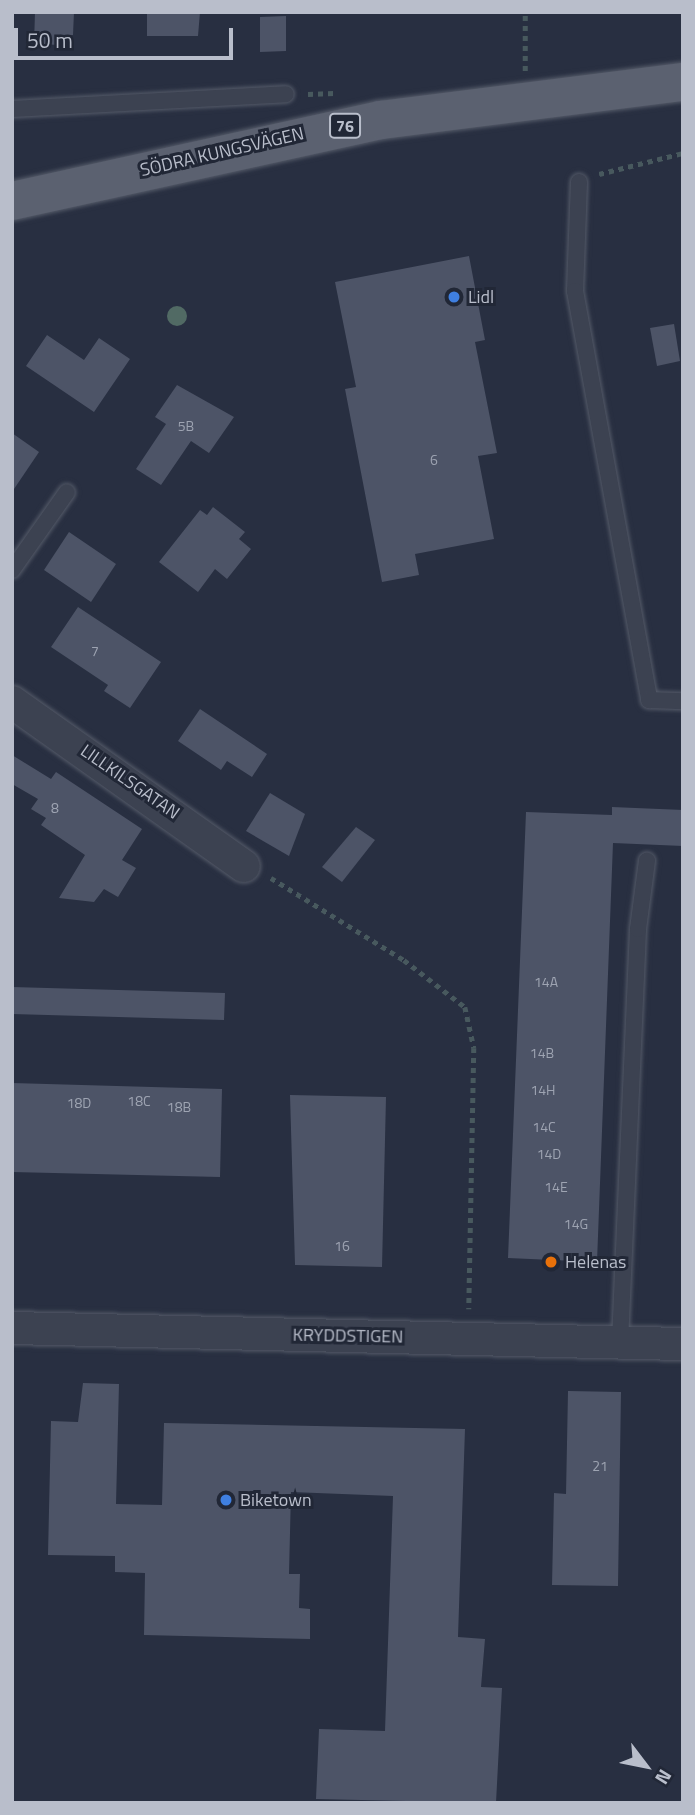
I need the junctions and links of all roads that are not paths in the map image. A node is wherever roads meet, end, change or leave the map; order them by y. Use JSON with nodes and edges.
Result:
{"nodes":[{"id":1,"x":683,"y":82,"type":"edge"},
{"id":2,"x":286,"y":94,"type":"dead end"},
{"id":3,"x":12,"y":109,"type":"edge"},
{"id":4,"x":579,"y":182,"type":"road end"},
{"id":5,"x":12,"y":201,"type":"edge"},
{"id":6,"x":66,"y":492,"type":"dead end"},
{"id":7,"x":12,"y":570,"type":"edge"},
{"id":8,"x":683,"y":701,"type":"edge"},
{"id":9,"x":12,"y":702,"type":"edge"},
{"id":10,"x":647,"y":861,"type":"dead end"},
{"id":11,"x":244,"y":866,"type":"road end"},
{"id":12,"x":12,"y":1328,"type":"edge"},
{"id":13,"x":620,"y":1342,"type":"junction"},
{"id":14,"x":683,"y":1344,"type":"edge"}],
"edges":[{"from":1,"to":5,"type":"main road","name":"SÖDRA KUNGSVÄGEN","number":"76"},
{"from":2,"to":3,"type":"lane"},
{"from":4,"to":8,"type":"lane"},
{"from":6,"to":7,"type":"lane"},
{"from":9,"to":11,"type":"street","name":"LILLKILSGATAN"},
{"from":10,"to":13,"type":"lane"},
{"from":12,"to":13,"type":"street","name":"KRYDDSTIGEN"},
{"from":13,"to":14,"type":"street","name":"KRYDDSTIGEN"}]}
